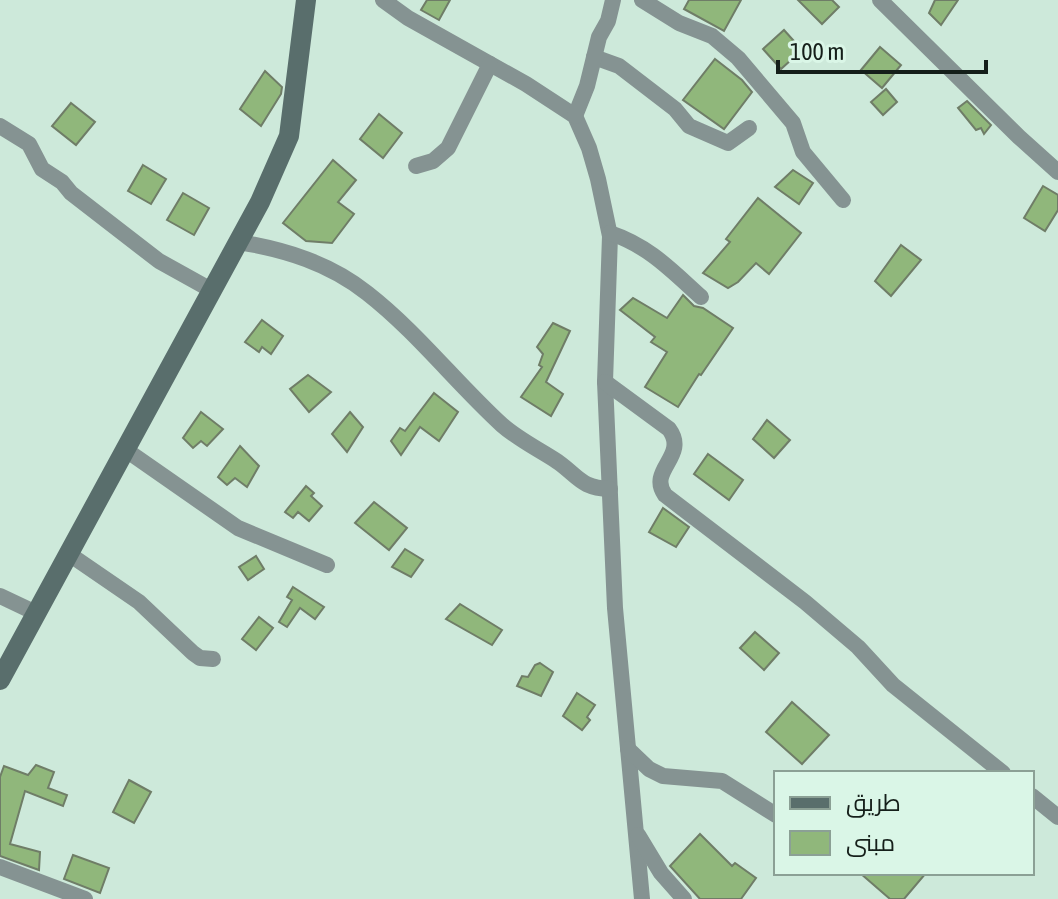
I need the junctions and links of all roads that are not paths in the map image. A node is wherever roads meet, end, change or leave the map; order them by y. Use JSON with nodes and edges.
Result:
{"nodes":[{"id":1,"x":306,"y":0,"type":"edge"},
{"id":2,"x":383,"y":0,"type":"edge"},
{"id":3,"x":613,"y":0,"type":"edge"},
{"id":4,"x":642,"y":0,"type":"edge"},
{"id":5,"x":880,"y":0,"type":"edge"},
{"id":6,"x":594,"y":57,"type":"junction"},
{"id":7,"x":490,"y":64,"type":"junction"},
{"id":8,"x":575,"y":116,"type":"junction"},
{"id":9,"x":0,"y":126,"type":"edge"},
{"id":10,"x":749,"y":128,"type":"dead end"},
{"id":11,"x":416,"y":166,"type":"dead end"},
{"id":12,"x":1058,"y":172,"type":"edge"},
{"id":13,"x":843,"y":200,"type":"dead end"},
{"id":14,"x":610,"y":233,"type":"junction"},
{"id":15,"x":239,"y":242,"type":"junction"},
{"id":16,"x":213,"y":291,"type":"junction"},
{"id":17,"x":701,"y":297,"type":"dead end"},
{"id":18,"x":605,"y":382,"type":"junction"},
{"id":19,"x":126,"y":450,"type":"junction"},
{"id":20,"x":610,"y":489,"type":"junction"},
{"id":21,"x":69,"y":554,"type":"junction"},
{"id":22,"x":327,"y":565,"type":"dead end"},
{"id":23,"x":0,"y":596,"type":"edge"},
{"id":24,"x":36,"y":613,"type":"junction"},
{"id":25,"x":213,"y":659,"type":"dead end"},
{"id":26,"x":0,"y":680,"type":"edge"},
{"id":27,"x":628,"y":749,"type":"junction"},
{"id":28,"x":1000,"y":771,"type":"edge"},
{"id":29,"x":1034,"y":798,"type":"edge"},
{"id":30,"x":774,"y":814,"type":"edge"},
{"id":31,"x":1058,"y":817,"type":"edge"},
{"id":32,"x":635,"y":830,"type":"junction"},
{"id":33,"x":0,"y":867,"type":"edge"},
{"id":34,"x":85,"y":899,"type":"edge"},
{"id":35,"x":642,"y":899,"type":"edge"},
{"id":36,"x":684,"y":899,"type":"edge"}],
"edges":[{"from":1,"to":15,"type":"street"},
{"from":2,"to":7,"type":"street"},
{"from":3,"to":6,"type":"street"},
{"from":4,"to":13,"type":"street"},
{"from":5,"to":12,"type":"street"},
{"from":6,"to":8,"type":"street"},
{"from":6,"to":10,"type":"street"},
{"from":7,"to":8,"type":"street"},
{"from":7,"to":11,"type":"street"},
{"from":8,"to":14,"type":"street"},
{"from":9,"to":16,"type":"street"},
{"from":14,"to":17,"type":"street"},
{"from":14,"to":18,"type":"street"},
{"from":15,"to":16,"type":"street"},
{"from":15,"to":20,"type":"street"},
{"from":16,"to":19,"type":"street"},
{"from":18,"to":20,"type":"street"},
{"from":18,"to":28,"type":"street"},
{"from":19,"to":21,"type":"street"},
{"from":19,"to":22,"type":"street"},
{"from":20,"to":27,"type":"street"},
{"from":21,"to":24,"type":"street"},
{"from":21,"to":25,"type":"street"},
{"from":23,"to":24,"type":"street"},
{"from":24,"to":26,"type":"street"},
{"from":27,"to":30,"type":"street"},
{"from":27,"to":32,"type":"street"},
{"from":29,"to":31,"type":"street"},
{"from":32,"to":35,"type":"street"},
{"from":32,"to":36,"type":"street"},
{"from":33,"to":34,"type":"street"}]}
